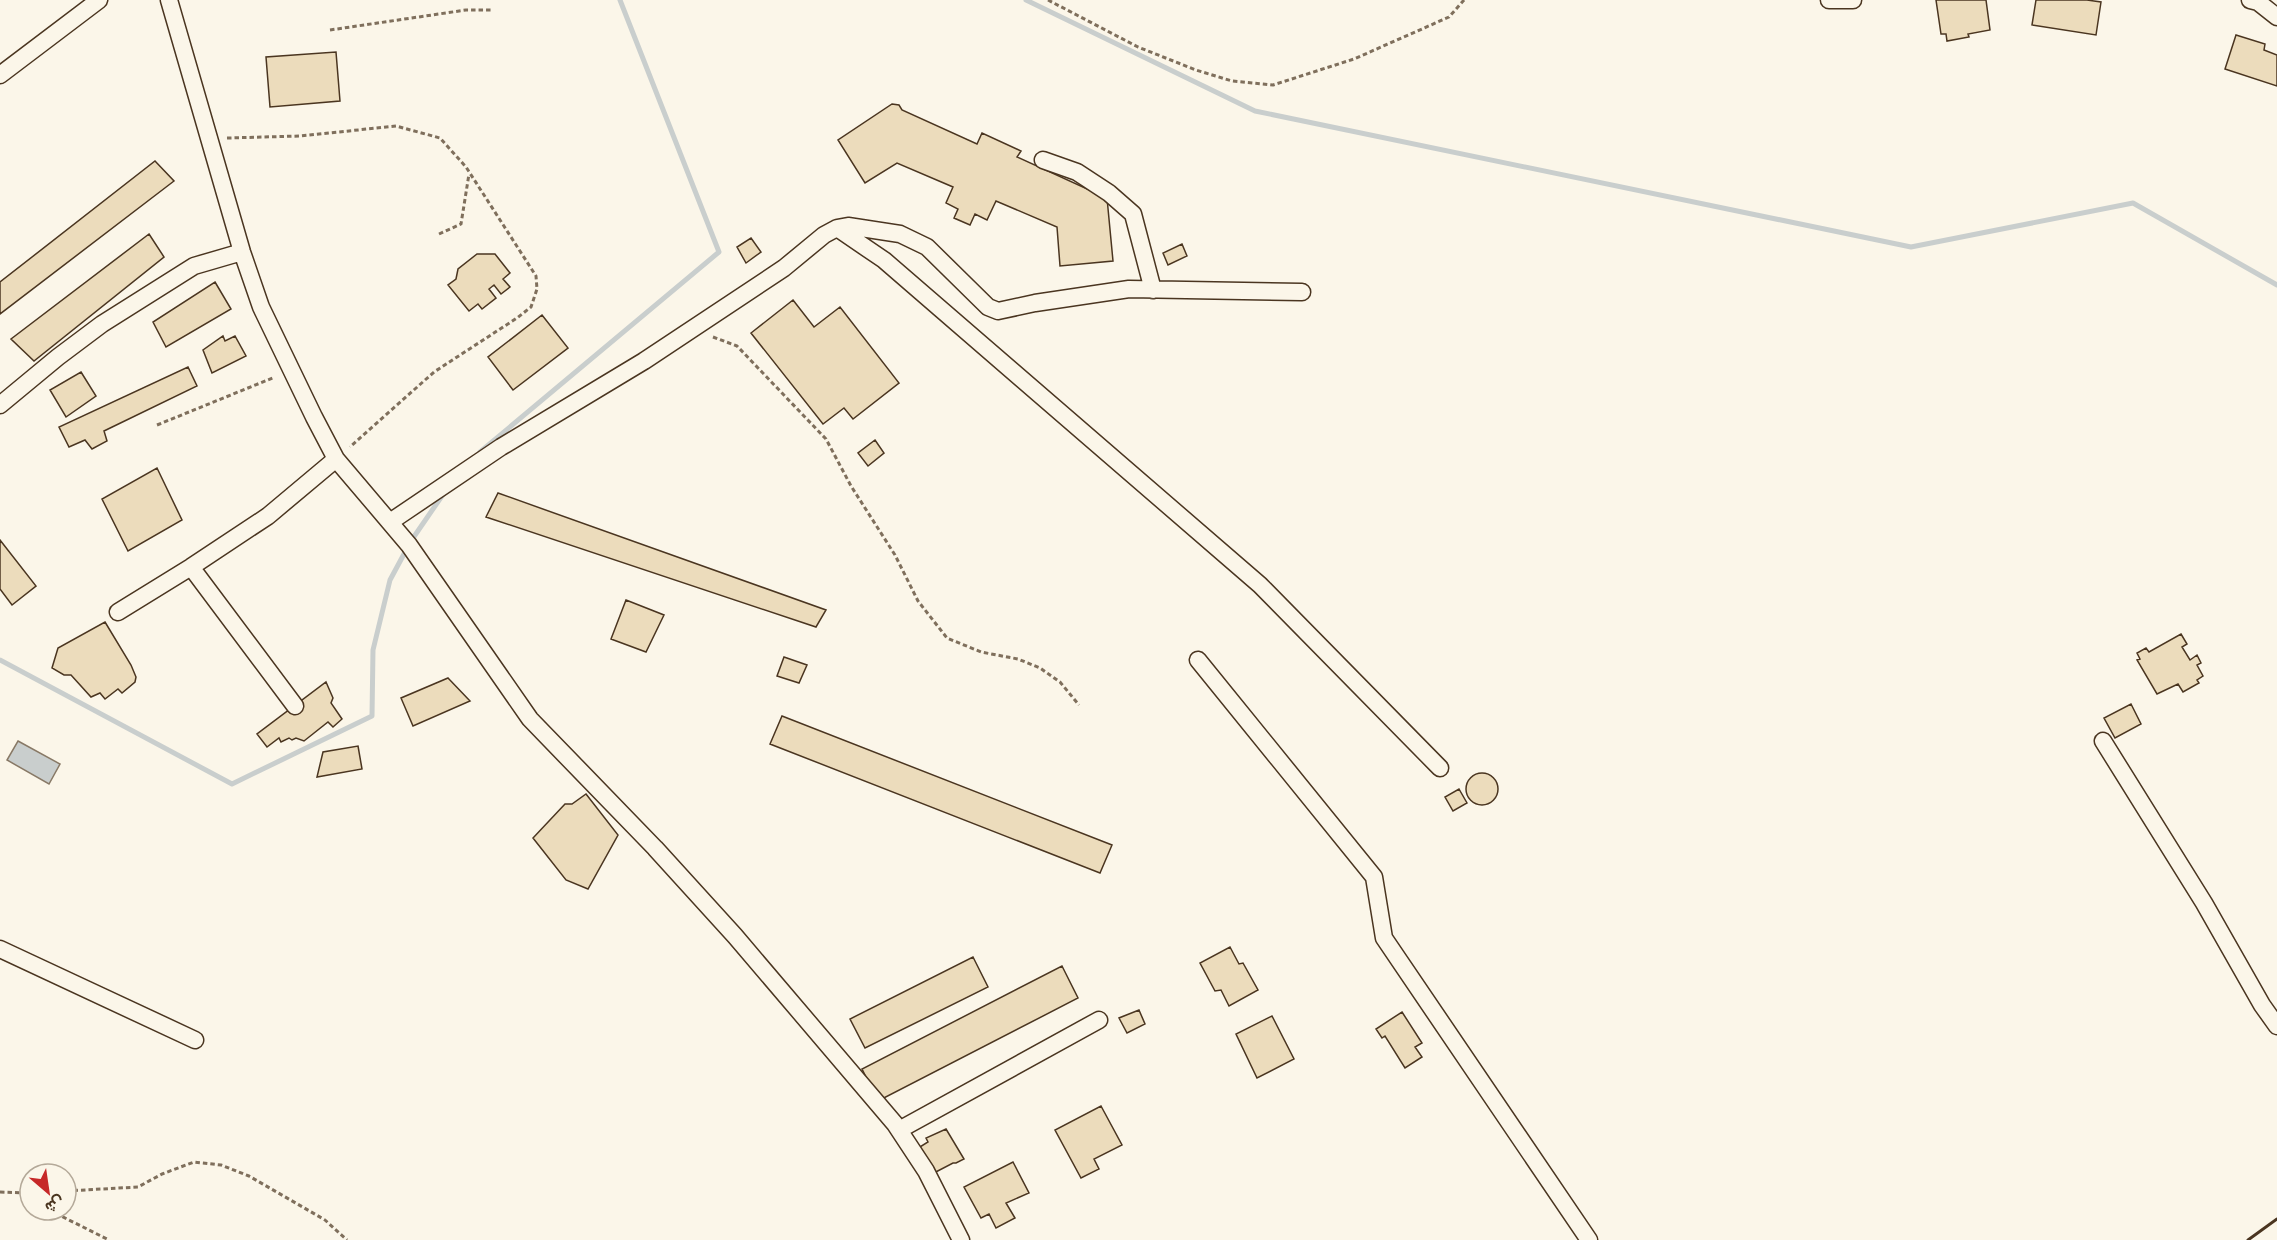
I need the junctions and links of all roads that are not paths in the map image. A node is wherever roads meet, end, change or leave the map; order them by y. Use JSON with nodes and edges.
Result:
{"nodes":[{"id":1,"x":99,"y":0,"type":"edge"},
{"id":2,"x":169,"y":0,"type":"edge"},
{"id":3,"x":1828,"y":0,"type":"edge"},
{"id":4,"x":1853,"y":0,"type":"edge"},
{"id":5,"x":2255,"y":1,"type":"edge"},
{"id":6,"x":2277,"y":16,"type":"edge"},
{"id":7,"x":0,"y":75,"type":"edge"},
{"id":8,"x":1043,"y":160,"type":"dead end"},
{"id":9,"x":837,"y":228,"type":"junction"},
{"id":10,"x":242,"y":252,"type":"junction"},
{"id":11,"x":1153,"y":290,"type":"junction"},
{"id":12,"x":1302,"y":292,"type":"dead end"},
{"id":13,"x":0,"y":405,"type":"edge"},
{"id":14,"x":336,"y":459,"type":"junction"},
{"id":15,"x":394,"y":527,"type":"junction"},
{"id":16,"x":191,"y":567,"type":"junction"},
{"id":17,"x":118,"y":612,"type":"dead end"},
{"id":18,"x":1198,"y":660,"type":"dead end"},
{"id":19,"x":296,"y":706,"type":"dead end"},
{"id":20,"x":2103,"y":741,"type":"dead end"},
{"id":21,"x":1440,"y":768,"type":"dead end"},
{"id":22,"x":0,"y":949,"type":"edge"},
{"id":23,"x":1099,"y":1020,"type":"dead end"},
{"id":24,"x":2277,"y":1026,"type":"edge"},
{"id":25,"x":195,"y":1040,"type":"dead end"},
{"id":26,"x":899,"y":1130,"type":"junction"},
{"id":27,"x":961,"y":1240,"type":"edge"},
{"id":28,"x":1589,"y":1240,"type":"edge"}],
"edges":[{"from":1,"to":7,"type":"street"},
{"from":2,"to":10,"type":"street"},
{"from":3,"to":4,"type":"street"},
{"from":5,"to":6,"type":"street"},
{"from":8,"to":11,"type":"street"},
{"from":9,"to":11,"type":"street"},
{"from":9,"to":15,"type":"street"},
{"from":9,"to":21,"type":"street"},
{"from":10,"to":13,"type":"street"},
{"from":10,"to":14,"type":"street"},
{"from":11,"to":12,"type":"street"},
{"from":14,"to":15,"type":"street"},
{"from":14,"to":16,"type":"street"},
{"from":15,"to":26,"type":"street"},
{"from":16,"to":17,"type":"street"},
{"from":16,"to":19,"type":"street"},
{"from":18,"to":28,"type":"street"},
{"from":20,"to":24,"type":"street"},
{"from":22,"to":25,"type":"street"},
{"from":23,"to":26,"type":"street"},
{"from":26,"to":27,"type":"street"}]}
